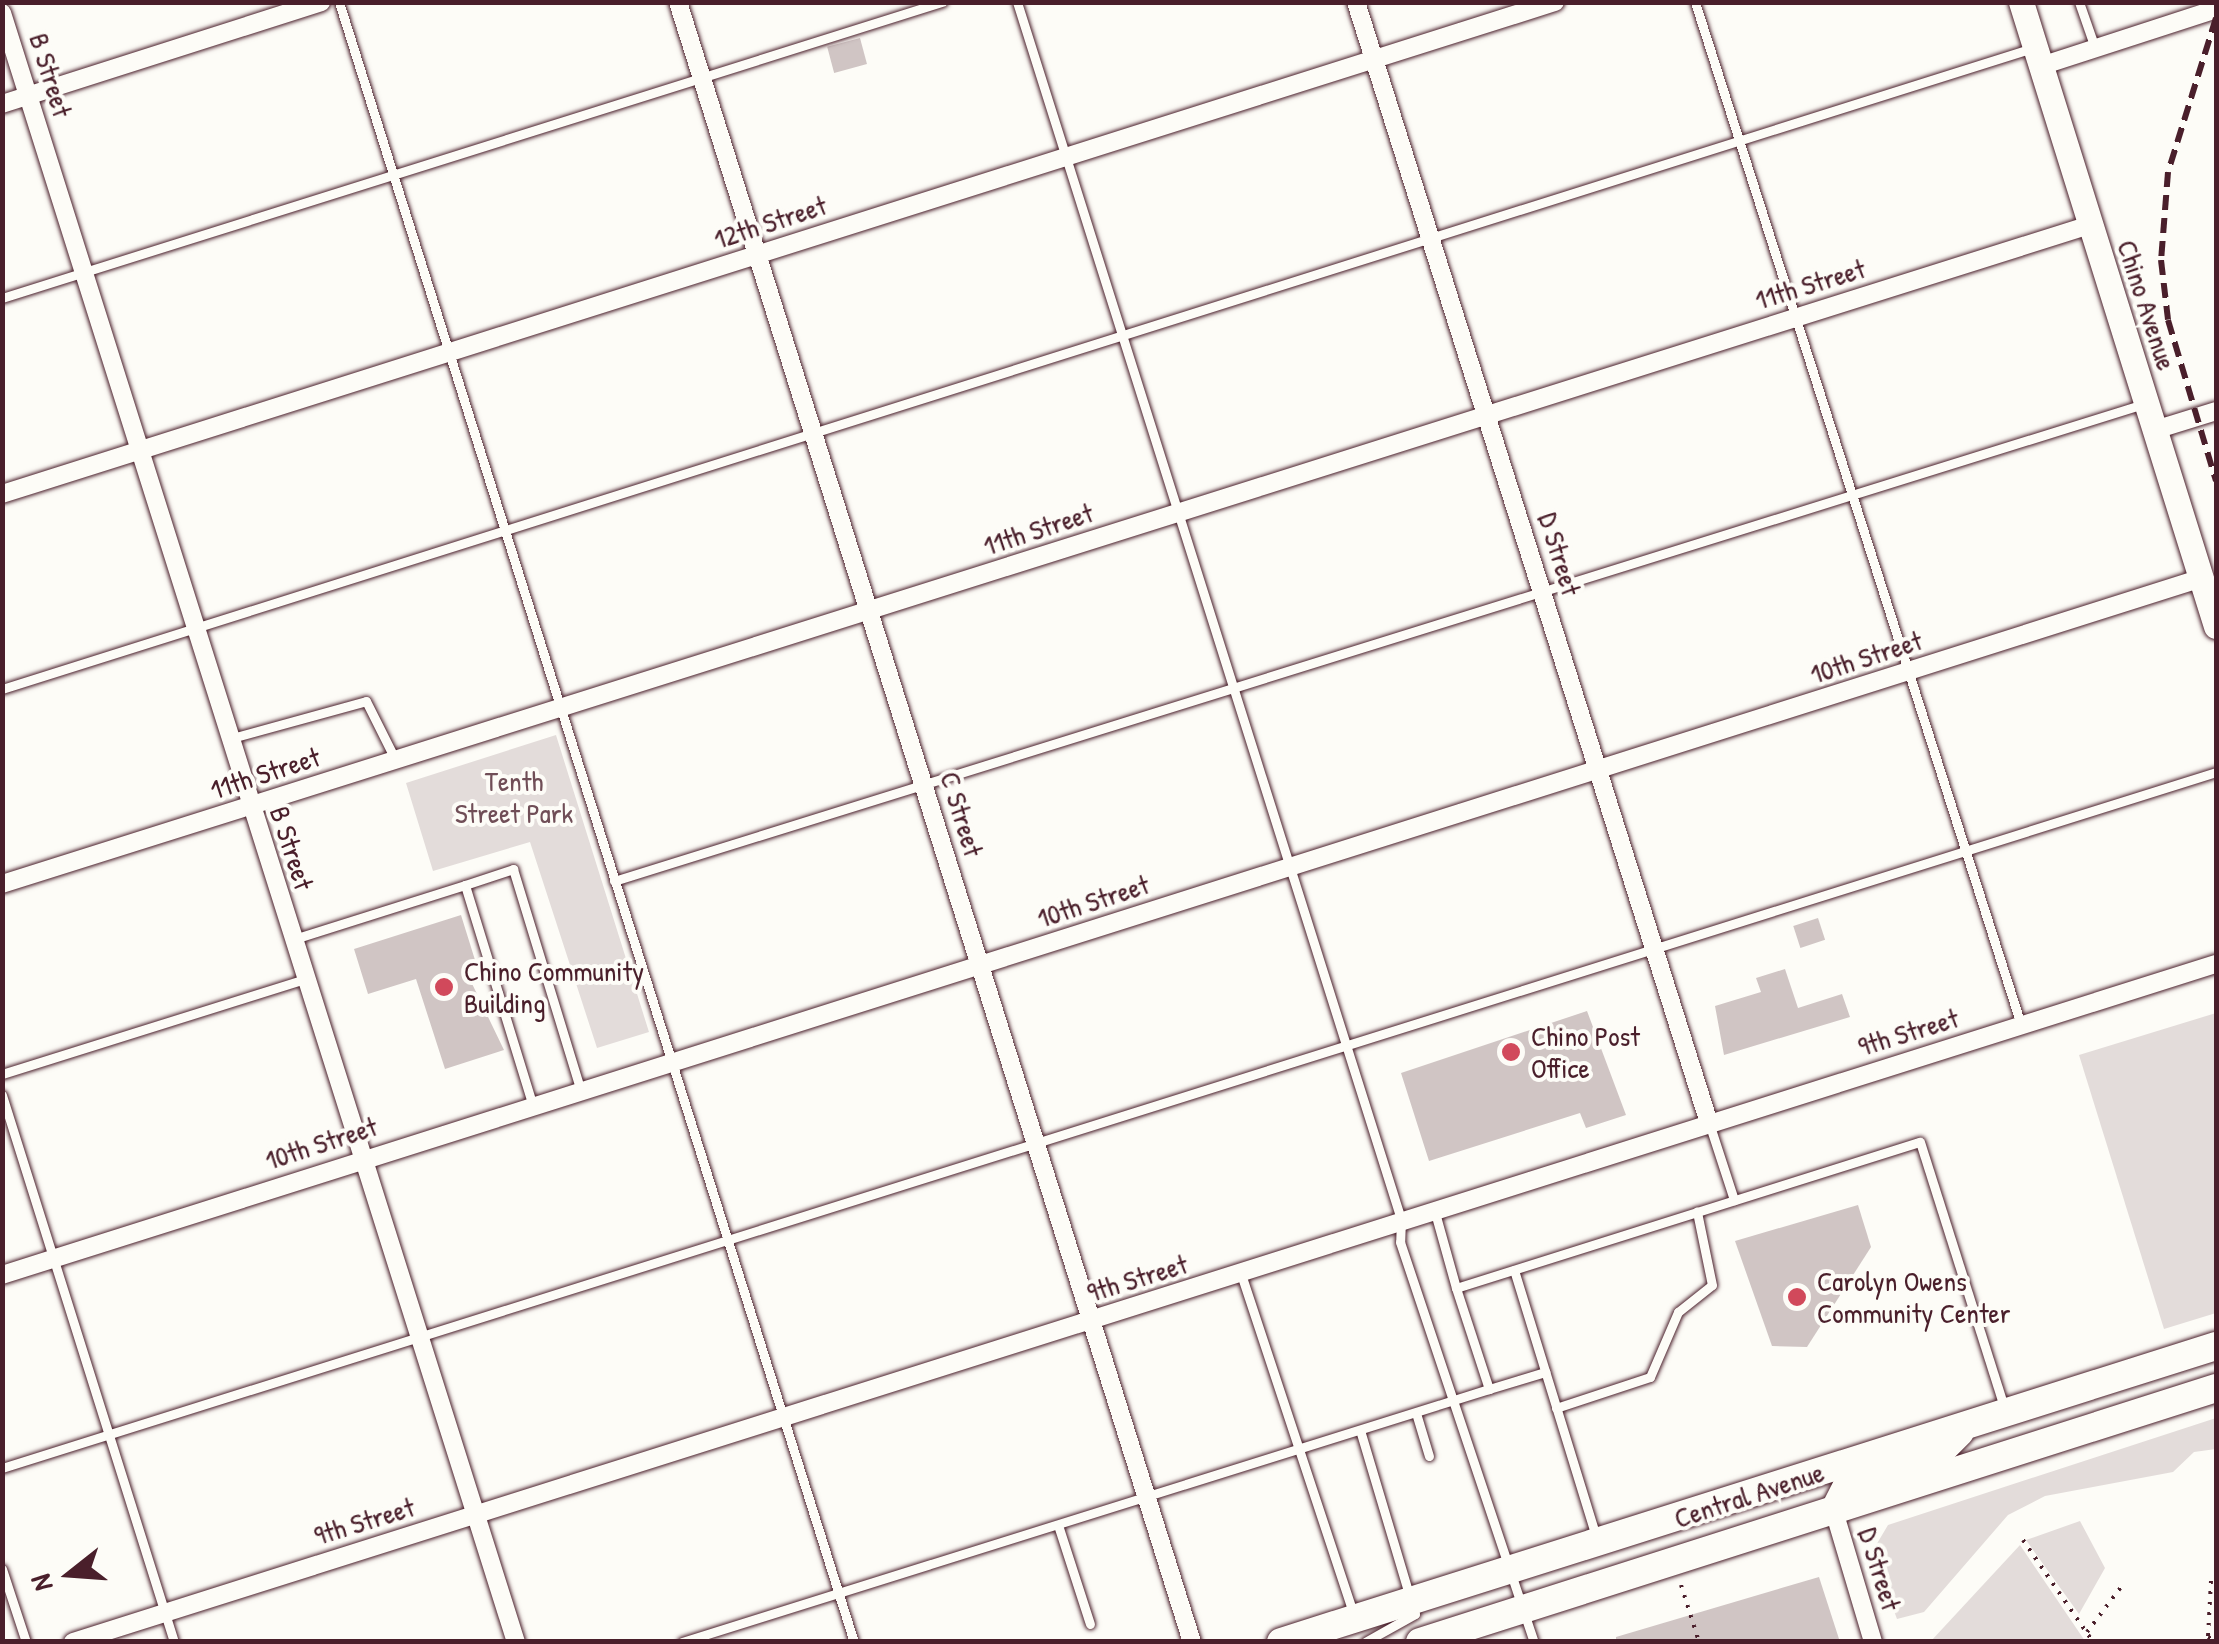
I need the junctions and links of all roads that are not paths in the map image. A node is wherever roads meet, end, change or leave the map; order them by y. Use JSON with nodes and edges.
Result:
{"nodes":[{"id":1,"x":321,"y":2,"type":"edge"},
{"id":2,"x":338,"y":2,"type":"edge"},
{"id":3,"x":678,"y":2,"type":"edge"},
{"id":4,"x":942,"y":2,"type":"edge"},
{"id":5,"x":1017,"y":2,"type":"edge"},
{"id":6,"x":1356,"y":2,"type":"edge"},
{"id":7,"x":1555,"y":2,"type":"edge"},
{"id":8,"x":1695,"y":2,"type":"edge"},
{"id":9,"x":2021,"y":2,"type":"edge"},
{"id":10,"x":2079,"y":2,"type":"edge"},
{"id":11,"x":2216,"y":10,"type":"edge"},
{"id":12,"x":2,"y":12,"type":"edge"},
{"id":13,"x":2095,"y":48,"type":"junction"},
{"id":14,"x":2038,"y":56,"type":"junction"},
{"id":15,"x":1374,"y":60,"type":"junction"},
{"id":16,"x":703,"y":78,"type":"junction"},
{"id":17,"x":28,"y":96,"type":"junction"},
{"id":18,"x":2,"y":104,"type":"edge"},
{"id":19,"x":1740,"y":139,"type":"junction"},
{"id":20,"x":1066,"y":157,"type":"junction"},
{"id":21,"x":394,"y":175,"type":"junction"},
{"id":22,"x":2090,"y":225,"type":"junction"},
{"id":23,"x":1432,"y":240,"type":"junction"},
{"id":24,"x":758,"y":255,"type":"junction"},
{"id":25,"x":85,"y":271,"type":"junction"},
{"id":26,"x":2,"y":298,"type":"edge"},
{"id":27,"x":1793,"y":318,"type":"junction"},
{"id":28,"x":1120,"y":336,"type":"junction"},
{"id":29,"x":448,"y":353,"type":"junction"},
{"id":30,"x":2146,"y":403,"type":"junction"},
{"id":31,"x":2216,"y":411,"type":"edge"},
{"id":32,"x":1488,"y":416,"type":"junction"},
{"id":33,"x":2155,"y":430,"type":"junction"},
{"id":34,"x":814,"y":433,"type":"junction"},
{"id":35,"x":140,"y":450,"type":"junction"},
{"id":36,"x":2,"y":494,"type":"edge"},
{"id":37,"x":1852,"y":494,"type":"junction"},
{"id":38,"x":1176,"y":514,"type":"junction"},
{"id":39,"x":504,"y":530,"type":"junction"},
{"id":40,"x":2202,"y":578,"type":"junction"},
{"id":41,"x":1544,"y":594,"type":"junction"},
{"id":42,"x":869,"y":611,"type":"junction"},
{"id":43,"x":2216,"y":626,"type":"edge"},
{"id":44,"x":196,"y":628,"type":"junction"},
{"id":45,"x":1907,"y":673,"type":"junction"},
{"id":46,"x":1234,"y":686,"type":"junction"},
{"id":47,"x":2,"y":690,"type":"edge"},
{"id":48,"x":561,"y":708,"type":"junction"},
{"id":49,"x":229,"y":738,"type":"junction"},
{"id":50,"x":395,"y":760,"type":"junction"},
{"id":51,"x":1598,"y":771,"type":"junction"},
{"id":52,"x":2216,"y":772,"type":"edge"},
{"id":53,"x":924,"y":783,"type":"junction"},
{"id":54,"x":250,"y":808,"type":"junction"},
{"id":55,"x":1964,"y":854,"type":"junction"},
{"id":56,"x":1289,"y":867,"type":"junction"},
{"id":57,"x":614,"y":881,"type":"junction"},
{"id":58,"x":2,"y":884,"type":"edge"},
{"id":59,"x":465,"y":885,"type":"junction"},
{"id":60,"x":294,"y":939,"type":"junction"},
{"id":61,"x":1655,"y":948,"type":"junction"},
{"id":62,"x":2216,"y":964,"type":"edge"},
{"id":63,"x":981,"y":966,"type":"junction"},
{"id":64,"x":307,"y":978,"type":"junction"},
{"id":65,"x":2020,"y":1025,"type":"junction"},
{"id":66,"x":1346,"y":1044,"type":"junction"},
{"id":67,"x":672,"y":1062,"type":"junction"},
{"id":68,"x":2,"y":1074,"type":"edge"},
{"id":69,"x":580,"y":1088,"type":"junction"},
{"id":70,"x":2,"y":1095,"type":"edge"},
{"id":71,"x":532,"y":1103,"type":"junction"},
{"id":72,"x":1709,"y":1123,"type":"junction"},
{"id":73,"x":1038,"y":1143,"type":"junction"},
{"id":74,"x":362,"y":1158,"type":"junction"},
{"id":75,"x":1734,"y":1200,"type":"junction"},
{"id":76,"x":1434,"y":1209,"type":"junction"},
{"id":77,"x":1697,"y":1212,"type":"junction"},
{"id":78,"x":1401,"y":1219,"type":"junction"},
{"id":79,"x":727,"y":1239,"type":"junction"},
{"id":80,"x":54,"y":1259,"type":"junction"},
{"id":81,"x":1514,"y":1270,"type":"junction"},
{"id":82,"x":1241,"y":1274,"type":"junction"},
{"id":83,"x":2,"y":1275,"type":"edge"},
{"id":84,"x":1456,"y":1288,"type":"junction"},
{"id":85,"x":1094,"y":1320,"type":"junction"},
{"id":86,"x":420,"y":1338,"type":"junction"},
{"id":87,"x":2216,"y":1346,"type":"edge"},
{"id":88,"x":1545,"y":1372,"type":"junction"},
{"id":89,"x":2216,"y":1388,"type":"edge"},
{"id":90,"x":1489,"y":1389,"type":"junction"},
{"id":91,"x":1456,"y":1400,"type":"junction"},
{"id":92,"x":1556,"y":1408,"type":"junction"},
{"id":93,"x":1416,"y":1412,"type":"junction"},
{"id":94,"x":2006,"y":1412,"type":"junction"},
{"id":95,"x":785,"y":1416,"type":"junction"},
{"id":96,"x":1967,"y":1426,"type":"junction"},
{"id":97,"x":1360,"y":1430,"type":"junction"},
{"id":98,"x":109,"y":1435,"type":"junction"},
{"id":99,"x":1300,"y":1450,"type":"junction"},
{"id":100,"x":1429,"y":1456,"type":"dead end"},
{"id":101,"x":2,"y":1468,"type":"edge"},
{"id":102,"x":1148,"y":1498,"type":"junction"},
{"id":103,"x":1834,"y":1512,"type":"junction"},
{"id":104,"x":475,"y":1516,"type":"junction"},
{"id":105,"x":1058,"y":1525,"type":"junction"},
{"id":106,"x":1598,"y":1542,"type":"junction"},
{"id":107,"x":2,"y":1569,"type":"edge"},
{"id":108,"x":1510,"y":1570,"type":"junction"},
{"id":109,"x":839,"y":1592,"type":"junction"},
{"id":110,"x":1412,"y":1602,"type":"junction"},
{"id":111,"x":1525,"y":1610,"type":"junction"},
{"id":112,"x":165,"y":1612,"type":"junction"},
{"id":113,"x":1090,"y":1624,"type":"dead end"},
{"id":114,"x":718,"y":1630,"type":"junction"},
{"id":115,"x":1360,"y":1630,"type":"edge"},
{"id":116,"x":26,"y":1642,"type":"edge"},
{"id":117,"x":73,"y":1642,"type":"edge"},
{"id":118,"x":174,"y":1642,"type":"edge"},
{"id":119,"x":516,"y":1642,"type":"edge"},
{"id":120,"x":682,"y":1642,"type":"edge"},
{"id":121,"x":721,"y":1642,"type":"edge"},
{"id":122,"x":854,"y":1642,"type":"edge"},
{"id":123,"x":1192,"y":1642,"type":"edge"},
{"id":124,"x":1281,"y":1642,"type":"edge"},
{"id":125,"x":1420,"y":1642,"type":"edge"},
{"id":126,"x":1534,"y":1642,"type":"edge"},
{"id":127,"x":1873,"y":1642,"type":"edge"}],
"edges":[{"from":1,"to":17,"type":"street"},
{"from":2,"to":21,"type":"lane"},
{"from":3,"to":16,"type":"street","name":"C Street"},
{"from":4,"to":16,"type":"lane"},
{"from":5,"to":20,"type":"lane"},
{"from":6,"to":15,"type":"street","name":"D Street"},
{"from":7,"to":15,"type":"street","name":"12th Street"},
{"from":8,"to":19,"type":"lane"},
{"from":9,"to":14,"type":"main road","name":"Chino Avenue"},
{"from":10,"to":13,"type":"lane"},
{"from":11,"to":13,"type":"street"},
{"from":12,"to":17,"type":"street","name":"B Street"},
{"from":13,"to":14,"type":"street"},
{"from":14,"to":19,"type":"lane"},
{"from":14,"to":22,"type":"main road","name":"Chino Avenue"},
{"from":15,"to":20,"type":"street","name":"12th Street"},
{"from":15,"to":23,"type":"street","name":"D Street"},
{"from":16,"to":21,"type":"lane"},
{"from":16,"to":24,"type":"street","name":"C Street"},
{"from":17,"to":18,"type":"street"},
{"from":17,"to":25,"type":"street","name":"B Street"},
{"from":19,"to":23,"type":"lane"},
{"from":19,"to":27,"type":"lane"},
{"from":20,"to":24,"type":"street","name":"12th Street"},
{"from":20,"to":28,"type":"lane"},
{"from":21,"to":25,"type":"lane"},
{"from":21,"to":29,"type":"lane"},
{"from":22,"to":27,"type":"street","name":"11th Street"},
{"from":22,"to":30,"type":"main road","name":"Chino Avenue"},
{"from":23,"to":28,"type":"lane"},
{"from":23,"to":32,"type":"street","name":"D Street"},
{"from":24,"to":29,"type":"street","name":"12th Street"},
{"from":24,"to":34,"type":"street","name":"C Street"},
{"from":25,"to":26,"type":"lane"},
{"from":25,"to":35,"type":"street","name":"B Street"},
{"from":27,"to":32,"type":"street","name":"11th Street"},
{"from":27,"to":37,"type":"lane"},
{"from":28,"to":34,"type":"lane"},
{"from":28,"to":38,"type":"lane"},
{"from":29,"to":35,"type":"street","name":"12th Street"},
{"from":29,"to":39,"type":"lane"},
{"from":30,"to":33,"type":"main road","name":"Chino Avenue"},
{"from":30,"to":37,"type":"lane"},
{"from":31,"to":33,"type":"street"},
{"from":32,"to":38,"type":"street","name":"11th Street"},
{"from":32,"to":41,"type":"street","name":"D Street"},
{"from":33,"to":40,"type":"main road","name":"Chino Avenue"},
{"from":34,"to":39,"type":"lane"},
{"from":34,"to":42,"type":"street","name":"C Street"},
{"from":35,"to":36,"type":"street","name":"12th Street"},
{"from":35,"to":44,"type":"street","name":"B Street"},
{"from":37,"to":41,"type":"lane"},
{"from":37,"to":45,"type":"lane"},
{"from":38,"to":42,"type":"street","name":"11th Street"},
{"from":38,"to":46,"type":"lane"},
{"from":39,"to":44,"type":"lane"},
{"from":39,"to":48,"type":"lane"},
{"from":40,"to":43,"type":"main road","name":"Chino Avenue"},
{"from":40,"to":45,"type":"street","name":"10th Street"},
{"from":41,"to":46,"type":"lane"},
{"from":41,"to":51,"type":"street","name":"D Street"},
{"from":42,"to":48,"type":"street","name":"11th Street"},
{"from":42,"to":53,"type":"street","name":"C Street"},
{"from":44,"to":47,"type":"lane"},
{"from":44,"to":49,"type":"street","name":"B Street"},
{"from":45,"to":51,"type":"street","name":"10th Street"},
{"from":45,"to":55,"type":"lane"},
{"from":46,"to":53,"type":"lane"},
{"from":46,"to":56,"type":"lane"},
{"from":48,"to":50,"type":"street","name":"11th Street"},
{"from":48,"to":57,"type":"lane"},
{"from":49,"to":50,"type":"lane"},
{"from":49,"to":54,"type":"street","name":"B Street"},
{"from":50,"to":54,"type":"street","name":"11th Street"},
{"from":51,"to":56,"type":"street","name":"10th Street"},
{"from":51,"to":61,"type":"street","name":"D Street"},
{"from":52,"to":55,"type":"lane"},
{"from":53,"to":57,"type":"lane"},
{"from":53,"to":63,"type":"street","name":"C Street"},
{"from":54,"to":58,"type":"street","name":"11th Street"},
{"from":54,"to":60,"type":"street","name":"B Street"},
{"from":55,"to":61,"type":"lane"},
{"from":55,"to":65,"type":"lane"},
{"from":56,"to":63,"type":"street","name":"10th Street"},
{"from":56,"to":66,"type":"lane"},
{"from":57,"to":67,"type":"lane"},
{"from":59,"to":60,"type":"lane"},
{"from":59,"to":69,"type":"lane"},
{"from":59,"to":71,"type":"lane"},
{"from":60,"to":64,"type":"street","name":"B Street"},
{"from":61,"to":66,"type":"lane"},
{"from":61,"to":72,"type":"street","name":"D Street"},
{"from":62,"to":65,"type":"street","name":"9th Street"},
{"from":63,"to":67,"type":"street","name":"10th Street"},
{"from":63,"to":73,"type":"street","name":"C Street"},
{"from":64,"to":68,"type":"lane"},
{"from":64,"to":74,"type":"street","name":"B Street"},
{"from":65,"to":72,"type":"street","name":"9th Street"},
{"from":66,"to":73,"type":"lane"},
{"from":66,"to":78,"type":"lane"},
{"from":67,"to":69,"type":"street","name":"10th Street"},
{"from":67,"to":79,"type":"lane"},
{"from":69,"to":71,"type":"street","name":"10th Street"},
{"from":70,"to":80,"type":"lane"},
{"from":71,"to":74,"type":"street","name":"10th Street"},
{"from":72,"to":75,"type":"lane"},
{"from":72,"to":76,"type":"street","name":"9th Street"},
{"from":73,"to":79,"type":"lane"},
{"from":73,"to":85,"type":"street","name":"C Street"},
{"from":74,"to":80,"type":"street","name":"10th Street"},
{"from":74,"to":86,"type":"street","name":"B Street"},
{"from":75,"to":77,"type":"lane"},
{"from":75,"to":94,"type":"lane"},
{"from":76,"to":78,"type":"street","name":"9th Street"},
{"from":76,"to":84,"type":"lane"},
{"from":77,"to":81,"type":"lane"},
{"from":77,"to":92,"type":"lane"},
{"from":78,"to":82,"type":"street","name":"9th Street"},
{"from":78,"to":91,"type":"lane"},
{"from":79,"to":86,"type":"lane"},
{"from":79,"to":95,"type":"lane"},
{"from":80,"to":83,"type":"street","name":"10th Street"},
{"from":80,"to":98,"type":"lane"},
{"from":81,"to":84,"type":"lane"},
{"from":81,"to":88,"type":"lane"},
{"from":82,"to":85,"type":"street","name":"9th Street"},
{"from":82,"to":99,"type":"lane"},
{"from":84,"to":90,"type":"lane"},
{"from":85,"to":95,"type":"street","name":"9th Street"},
{"from":85,"to":102,"type":"street","name":"C Street"},
{"from":86,"to":98,"type":"lane"},
{"from":86,"to":104,"type":"street","name":"B Street"},
{"from":87,"to":94,"type":"main road","name":"Central Avenue"},
{"from":88,"to":90,"type":"lane"},
{"from":88,"to":92,"type":"lane"},
{"from":89,"to":103,"type":"main road","name":"Central Avenue"},
{"from":90,"to":91,"type":"lane"},
{"from":91,"to":93,"type":"lane"},
{"from":91,"to":108,"type":"lane"},
{"from":92,"to":106,"type":"lane"},
{"from":93,"to":97,"type":"lane"},
{"from":93,"to":100,"type":"lane"},
{"from":94,"to":96,"type":"main road","name":"Central Avenue"},
{"from":95,"to":104,"type":"street","name":"9th Street"},
{"from":95,"to":109,"type":"lane"},
{"from":96,"to":103,"type":"main road"},
{"from":96,"to":106,"type":"main road","name":"Central Avenue"},
{"from":97,"to":99,"type":"lane"},
{"from":97,"to":110,"type":"lane"},
{"from":98,"to":101,"type":"lane"},
{"from":98,"to":112,"type":"lane"},
{"from":99,"to":102,"type":"lane"},
{"from":99,"to":115,"type":"lane"},
{"from":102,"to":105,"type":"lane"},
{"from":102,"to":123,"type":"street","name":"C Street"},
{"from":103,"to":111,"type":"main road","name":"Central Avenue"},
{"from":103,"to":127,"type":"street","name":"D Street"},
{"from":104,"to":112,"type":"street","name":"9th Street"},
{"from":104,"to":119,"type":"street","name":"B Street"},
{"from":105,"to":109,"type":"lane"},
{"from":105,"to":113,"type":"lane"},
{"from":106,"to":108,"type":"main road","name":"Central Avenue"},
{"from":107,"to":116,"type":"lane"},
{"from":108,"to":110,"type":"main road","name":"Central Avenue"},
{"from":108,"to":111,"type":"lane"},
{"from":109,"to":114,"type":"lane"},
{"from":109,"to":122,"type":"lane"},
{"from":110,"to":115,"type":"main road","name":"Central Avenue"},
{"from":111,"to":125,"type":"main road","name":"Central Avenue"},
{"from":111,"to":126,"type":"lane"},
{"from":112,"to":117,"type":"street","name":"9th Street"},
{"from":112,"to":118,"type":"lane"},
{"from":114,"to":120,"type":"lane"},
{"from":114,"to":121,"type":"lane"},
{"from":115,"to":124,"type":"main road","name":"Central Avenue"}]}
